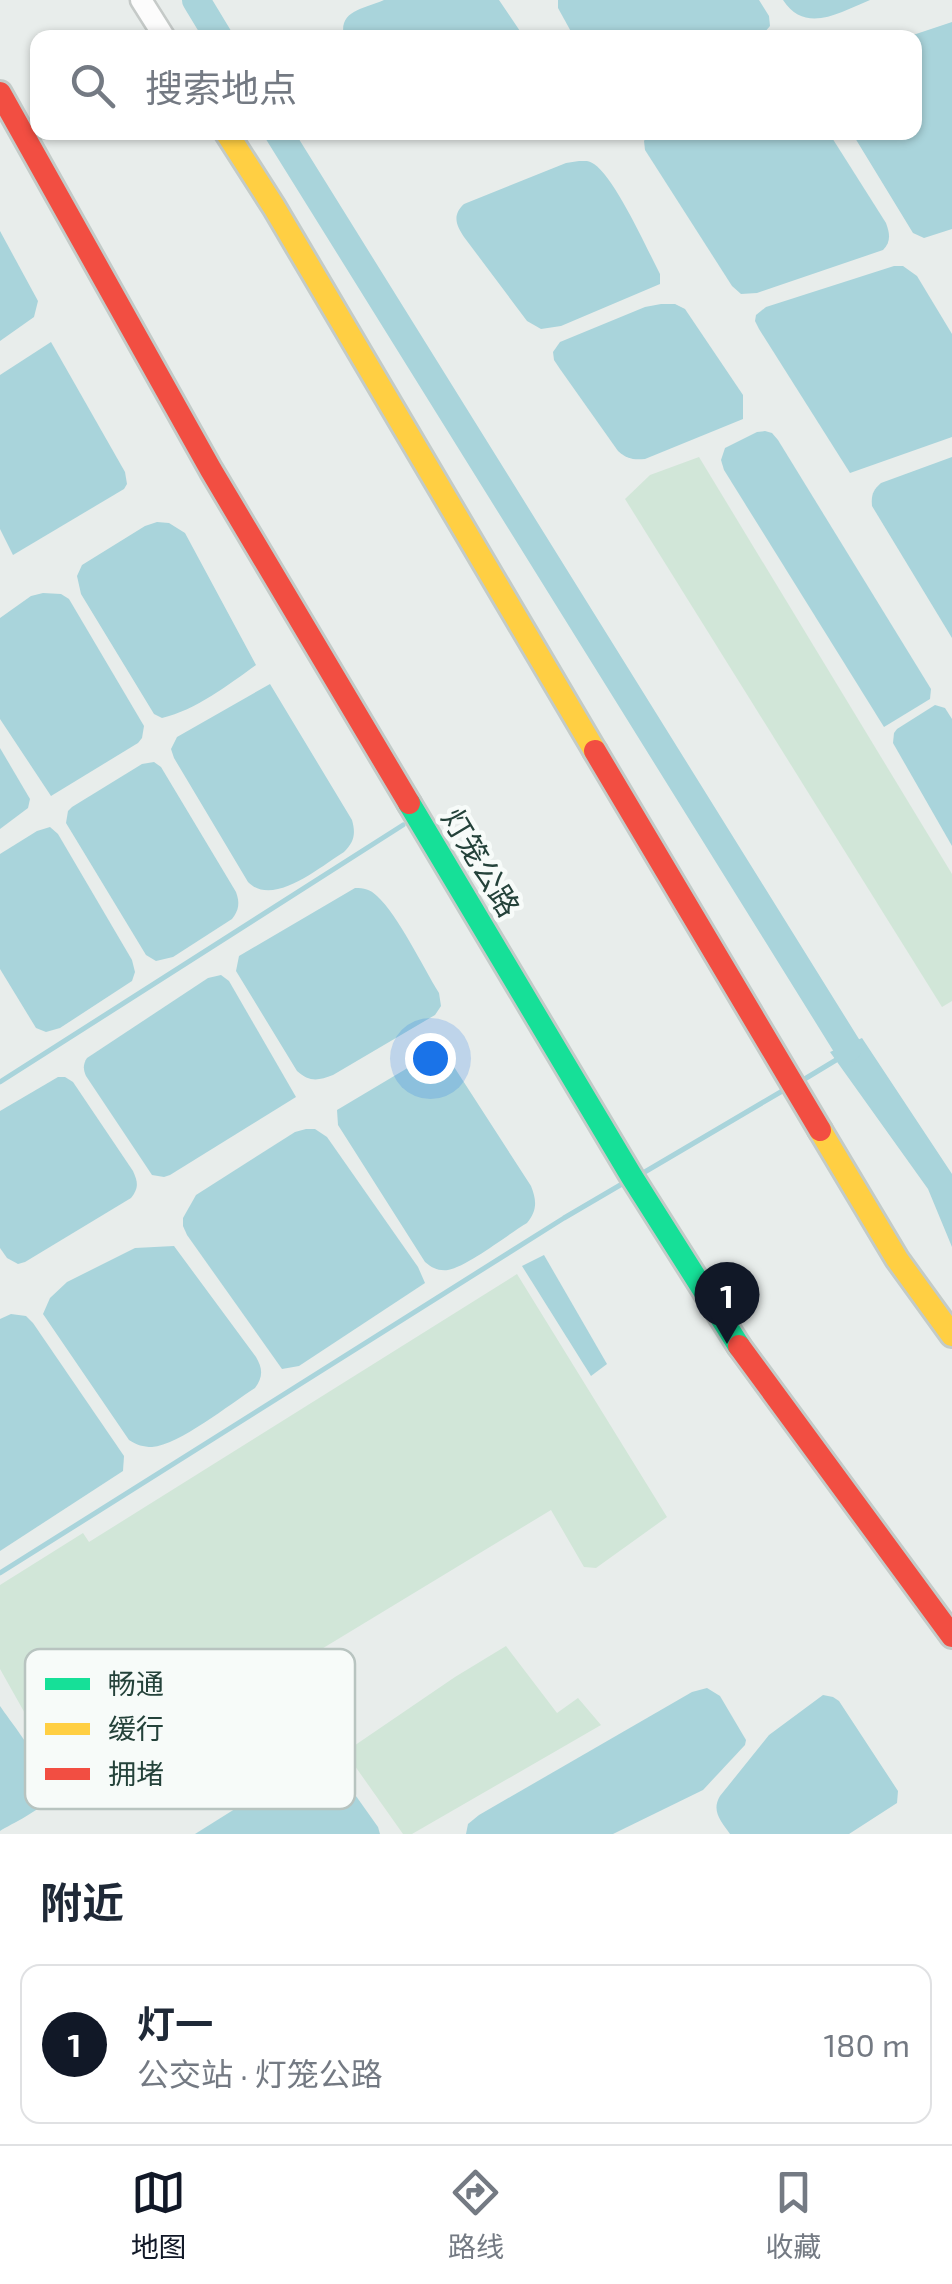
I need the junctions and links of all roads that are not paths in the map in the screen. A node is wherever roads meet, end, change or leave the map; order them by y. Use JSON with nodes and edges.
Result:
{"nodes":[{"id":1,"x":141,"y":0,"type":"edge"},
{"id":2,"x":160,"y":30,"type":"edge"},
{"id":3,"x":0,"y":93,"type":"edge"},
{"id":4,"x":231,"y":140,"type":"edge"},
{"id":5,"x":952,"y":1335,"type":"edge"},
{"id":6,"x":952,"y":1636,"type":"edge"}],
"edges":[{"from":1,"to":2,"type":"street"},
{"from":3,"to":6,"type":"street","name":"灯笼公路"},
{"from":4,"to":5,"type":"street"}]}
